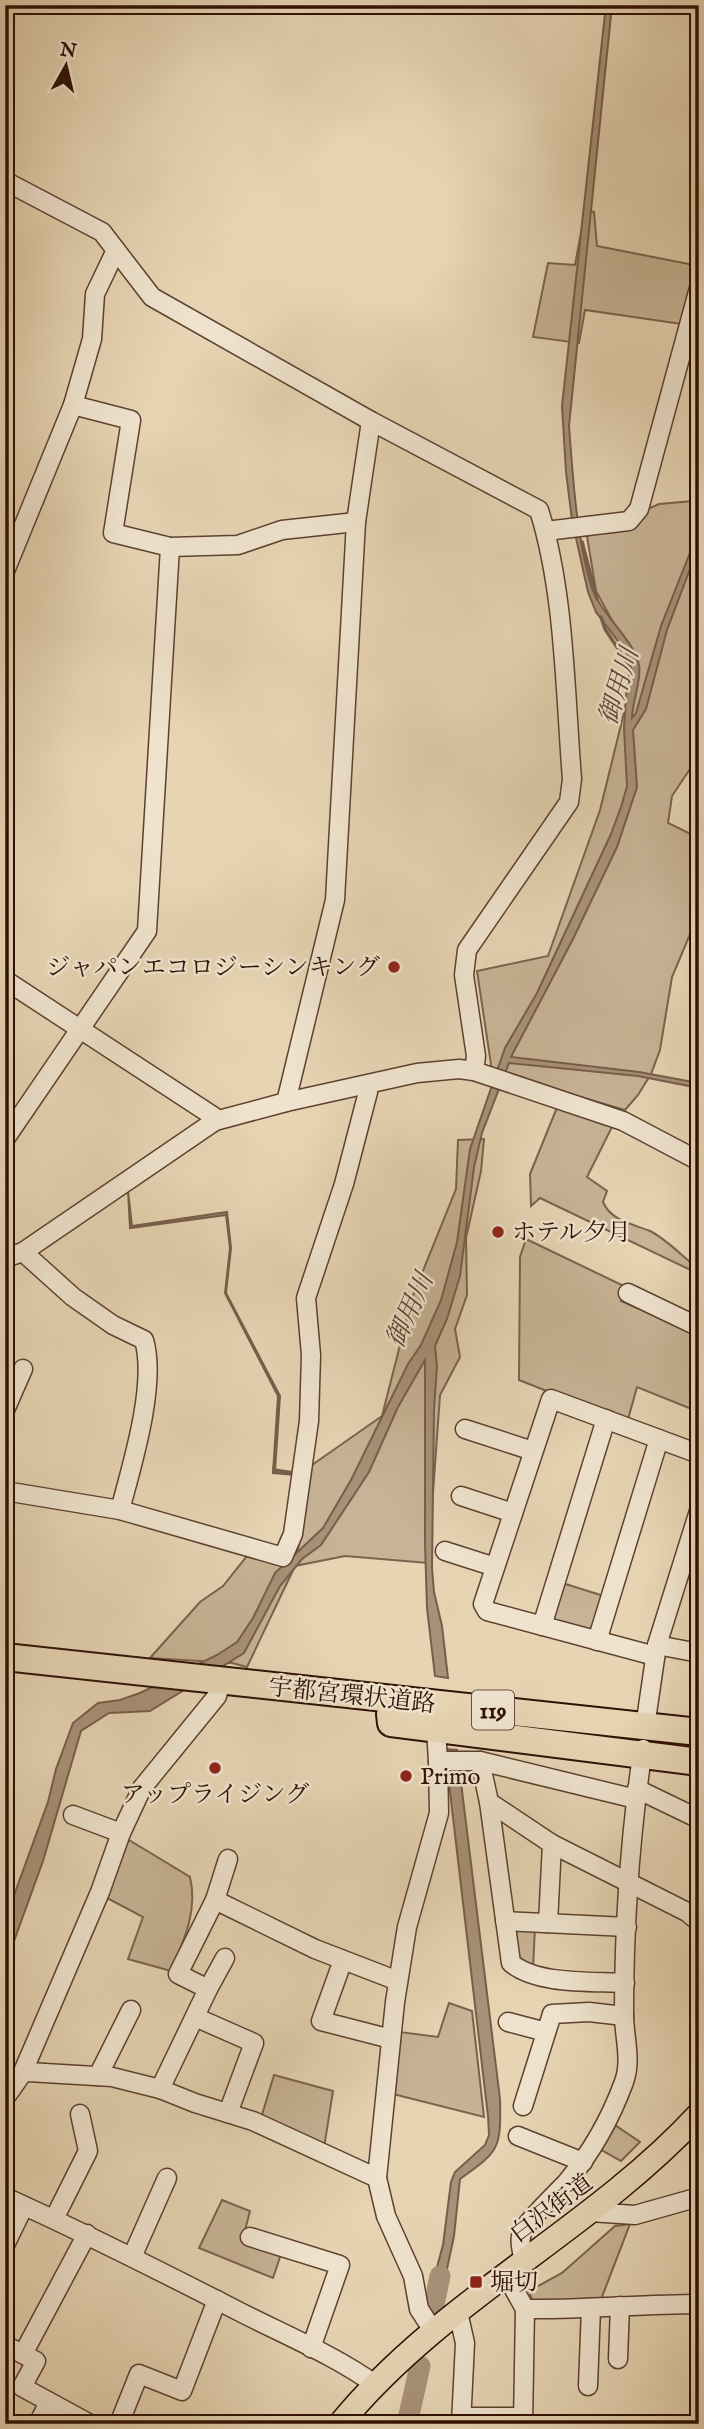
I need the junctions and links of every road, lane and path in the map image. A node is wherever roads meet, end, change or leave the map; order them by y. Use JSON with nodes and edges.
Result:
{"nodes":[{"id":1,"x":5,"y":181,"type":"edge"},
{"id":2,"x":116,"y":250,"type":"junction"},
{"id":3,"x":699,"y":288,"type":"edge"},
{"id":4,"x":73,"y":405,"type":"junction"},
{"id":5,"x":371,"y":421,"type":"junction"},
{"id":6,"x":356,"y":522,"type":"junction"},
{"id":7,"x":546,"y":531,"type":"junction"},
{"id":8,"x":170,"y":547,"type":"junction"},
{"id":9,"x":5,"y":571,"type":"edge"},
{"id":10,"x":5,"y":981,"type":"edge"},
{"id":11,"x":80,"y":1030,"type":"junction"},
{"id":12,"x":474,"y":1071,"type":"junction"},
{"id":13,"x":366,"y":1085,"type":"junction"},
{"id":14,"x":286,"y":1102,"type":"junction"},
{"id":15,"x":215,"y":1121,"type":"junction"},
{"id":16,"x":5,"y":1139,"type":"edge"},
{"id":17,"x":699,"y":1161,"type":"edge"},
{"id":18,"x":23,"y":1252,"type":"junction"},
{"id":19,"x":5,"y":1258,"type":"edge"},
{"id":20,"x":628,"y":1293,"type":"dead end"},
{"id":21,"x":699,"y":1327,"type":"edge"},
{"id":22,"x":23,"y":1369,"type":"dead end"},
{"id":23,"x":5,"y":1410,"type":"edge"},
{"id":24,"x":606,"y":1419,"type":"junction"},
{"id":25,"x":466,"y":1429,"type":"dead end"},
{"id":26,"x":659,"y":1439,"type":"junction"},
{"id":27,"x":533,"y":1451,"type":"junction"},
{"id":28,"x":699,"y":1454,"type":"edge"},
{"id":29,"x":5,"y":1491,"type":"edge"},
{"id":30,"x":461,"y":1496,"type":"dead end"},
{"id":31,"x":120,"y":1510,"type":"junction"},
{"id":32,"x":699,"y":1511,"type":"edge"},
{"id":33,"x":513,"y":1513,"type":"junction"},
{"id":34,"x":445,"y":1551,"type":"dead end"},
{"id":35,"x":495,"y":1567,"type":"junction"},
{"id":36,"x":542,"y":1626,"type":"junction"},
{"id":37,"x":597,"y":1641,"type":"junction"},
{"id":38,"x":656,"y":1651,"type":"junction"},
{"id":39,"x":699,"y":1654,"type":"edge"},
{"id":40,"x":5,"y":1657,"type":"edge"},
{"id":41,"x":5,"y":1674,"type":"edge"},
{"id":42,"x":116,"y":1677,"type":"junction"},
{"id":43,"x":288,"y":1688,"type":"junction"},
{"id":44,"x":219,"y":1689,"type":"junction"},
{"id":45,"x":390,"y":1714,"type":"junction"},
{"id":46,"x":646,"y":1715,"type":"junction"},
{"id":47,"x":699,"y":1716,"type":"edge"},
{"id":48,"x":436,"y":1728,"type":"junction"},
{"id":49,"x":699,"y":1732,"type":"edge"},
{"id":50,"x":699,"y":1747,"type":"edge"},
{"id":51,"x":642,"y":1752,"type":"junction"},
{"id":52,"x":447,"y":1761,"type":"junction"},
{"id":53,"x":480,"y":1761,"type":"junction"},
{"id":54,"x":699,"y":1762,"type":"edge"},
{"id":55,"x":637,"y":1794,"type":"junction"},
{"id":56,"x":489,"y":1802,"type":"junction"},
{"id":57,"x":73,"y":1815,"type":"dead end"},
{"id":58,"x":699,"y":1819,"type":"edge"},
{"id":59,"x":121,"y":1833,"type":"junction"},
{"id":60,"x":552,"y":1844,"type":"junction"},
{"id":61,"x":229,"y":1859,"type":"dead end"},
{"id":62,"x":630,"y":1883,"type":"junction"},
{"id":63,"x":215,"y":1900,"type":"junction"},
{"id":64,"x":505,"y":1921,"type":"junction"},
{"id":65,"x":699,"y":1922,"type":"edge"},
{"id":66,"x":548,"y":1923,"type":"junction"},
{"id":67,"x":627,"y":1927,"type":"junction"},
{"id":68,"x":225,"y":1958,"type":"dead end"},
{"id":69,"x":343,"y":1960,"type":"junction"},
{"id":70,"x":398,"y":1981,"type":"junction"},
{"id":71,"x":625,"y":1983,"type":"junction"},
{"id":72,"x":208,"y":1989,"type":"junction"},
{"id":73,"x":131,"y":2010,"type":"dead end"},
{"id":74,"x":624,"y":2016,"type":"junction"},
{"id":75,"x":195,"y":2017,"type":"junction"},
{"id":76,"x":508,"y":2022,"type":"dead end"},
{"id":77,"x":546,"y":2032,"type":"junction"},
{"id":78,"x":391,"y":2039,"type":"junction"},
{"id":79,"x":22,"y":2074,"type":"junction"},
{"id":80,"x":98,"y":2077,"type":"junction"},
{"id":81,"x":160,"y":2089,"type":"junction"},
{"id":82,"x":5,"y":2098,"type":"edge"},
{"id":83,"x":523,"y":2106,"type":"dead end"},
{"id":84,"x":228,"y":2113,"type":"junction"},
{"id":85,"x":80,"y":2114,"type":"dead end"},
{"id":86,"x":699,"y":2114,"type":"edge"},
{"id":87,"x":519,"y":2136,"type":"dead end"},
{"id":88,"x":583,"y":2162,"type":"junction"},
{"id":89,"x":167,"y":2178,"type":"dead end"},
{"id":90,"x":377,"y":2178,"type":"junction"},
{"id":91,"x":5,"y":2197,"type":"edge"},
{"id":92,"x":699,"y":2197,"type":"edge"},
{"id":93,"x":24,"y":2206,"type":"junction"},
{"id":94,"x":590,"y":2212,"type":"junction"},
{"id":95,"x":54,"y":2219,"type":"junction"},
{"id":96,"x":87,"y":2234,"type":"junction"},
{"id":97,"x":250,"y":2237,"type":"dead end"},
{"id":98,"x":5,"y":2245,"type":"edge"},
{"id":99,"x":132,"y":2257,"type":"junction"},
{"id":100,"x":515,"y":2268,"type":"junction"},
{"id":101,"x":217,"y":2300,"type":"junction"},
{"id":102,"x":699,"y":2304,"type":"edge"},
{"id":103,"x":621,"y":2306,"type":"junction"},
{"id":104,"x":591,"y":2308,"type":"junction"},
{"id":105,"x":525,"y":2309,"type":"junction"},
{"id":106,"x":457,"y":2312,"type":"junction"},
{"id":107,"x":433,"y":2332,"type":"junction"},
{"id":108,"x":5,"y":2345,"type":"edge"},
{"id":109,"x":311,"y":2348,"type":"junction"},
{"id":110,"x":23,"y":2354,"type":"junction"},
{"id":111,"x":618,"y":2358,"type":"dead end"},
{"id":112,"x":376,"y":2385,"type":"junction"},
{"id":113,"x":588,"y":2386,"type":"dead end"},
{"id":114,"x":49,"y":2402,"type":"junction"},
{"id":115,"x":461,"y":2420,"type":"edge"},
{"id":116,"x":523,"y":2420,"type":"edge"},
{"id":117,"x":343,"y":2422,"type":"edge"},
{"id":118,"x":38,"y":2424,"type":"edge"},
{"id":119,"x":90,"y":2424,"type":"edge"},
{"id":120,"x":119,"y":2424,"type":"edge"}],
"edges":[{"from":1,"to":2,"type":"street"},
{"from":2,"to":4,"type":"street"},
{"from":2,"to":5,"type":"street"},
{"from":3,"to":7,"type":"street"},
{"from":4,"to":8,"type":"street"},
{"from":4,"to":9,"type":"street"},
{"from":5,"to":6,"type":"street"},
{"from":5,"to":7,"type":"street"},
{"from":6,"to":8,"type":"street"},
{"from":6,"to":14,"type":"street"},
{"from":7,"to":12,"type":"street"},
{"from":8,"to":11,"type":"street"},
{"from":10,"to":11,"type":"street"},
{"from":11,"to":15,"type":"street"},
{"from":11,"to":16,"type":"street"},
{"from":12,"to":13,"type":"street"},
{"from":12,"to":17,"type":"street"},
{"from":13,"to":14,"type":"street"},
{"from":13,"to":31,"type":"street"},
{"from":14,"to":15,"type":"street"},
{"from":15,"to":18,"type":"street"},
{"from":18,"to":19,"type":"street"},
{"from":18,"to":31,"type":"street"},
{"from":20,"to":21,"type":"street"},
{"from":22,"to":23,"type":"street"},
{"from":24,"to":26,"type":"street"},
{"from":24,"to":27,"type":"street"},
{"from":24,"to":36,"type":"street"},
{"from":25,"to":27,"type":"street"},
{"from":26,"to":28,"type":"street"},
{"from":26,"to":37,"type":"street"},
{"from":27,"to":33,"type":"street"},
{"from":29,"to":31,"type":"street"},
{"from":30,"to":33,"type":"street"},
{"from":32,"to":38,"type":"street"},
{"from":33,"to":35,"type":"street"},
{"from":34,"to":35,"type":"street"},
{"from":35,"to":36,"type":"street"},
{"from":36,"to":37,"type":"street"},
{"from":37,"to":38,"type":"street"},
{"from":38,"to":39,"type":"street"},
{"from":38,"to":46,"type":"street"},
{"from":40,"to":42,"type":"highway","name":"宇都宮環状道路","number":"119"},
{"from":41,"to":42,"type":"highway","name":"宇都宮環状道路","number":"119"},
{"from":42,"to":44,"type":"highway","name":"宇都宮環状道路","number":"119"},
{"from":43,"to":44,"type":"highway","name":"宇都宮環状道路","number":"119"},
{"from":43,"to":46,"type":"highway","number":"119"},
{"from":43,"to":49,"type":"highway","name":"宇都宮環状道路","number":"119"},
{"from":44,"to":45,"type":"highway","name":"宇都宮環状道路","number":"119"},
{"from":44,"to":59,"type":"street"},
{"from":45,"to":48,"type":"highway","number":"119"},
{"from":45,"to":50,"type":"highway","name":"宇都宮環状道路","number":"119"},
{"from":46,"to":47,"type":"highway","number":"119"},
{"from":48,"to":51,"type":"highway","number":"119"},
{"from":48,"to":52,"type":"street"},
{"from":51,"to":54,"type":"highway","number":"119"},
{"from":51,"to":55,"type":"street"},
{"from":52,"to":53,"type":"street"},
{"from":52,"to":70,"type":"street"},
{"from":53,"to":55,"type":"street"},
{"from":53,"to":56,"type":"street"},
{"from":55,"to":58,"type":"street"},
{"from":55,"to":62,"type":"street"},
{"from":56,"to":60,"type":"street"},
{"from":56,"to":64,"type":"street"},
{"from":57,"to":59,"type":"street"},
{"from":59,"to":79,"type":"street"},
{"from":60,"to":62,"type":"street"},
{"from":60,"to":66,"type":"street"},
{"from":61,"to":63,"type":"street"},
{"from":62,"to":65,"type":"street"},
{"from":62,"to":67,"type":"street"},
{"from":63,"to":69,"type":"street"},
{"from":63,"to":72,"type":"street"},
{"from":64,"to":66,"type":"street"},
{"from":64,"to":71,"type":"street"},
{"from":66,"to":67,"type":"street"},
{"from":67,"to":71,"type":"street"},
{"from":68,"to":72,"type":"street"},
{"from":69,"to":70,"type":"street"},
{"from":69,"to":78,"type":"street"},
{"from":70,"to":78,"type":"street"},
{"from":71,"to":74,"type":"street"},
{"from":72,"to":75,"type":"street"},
{"from":73,"to":80,"type":"street"},
{"from":74,"to":77,"type":"street"},
{"from":74,"to":88,"type":"street"},
{"from":75,"to":81,"type":"street"},
{"from":75,"to":84,"type":"street"},
{"from":76,"to":77,"type":"street"},
{"from":77,"to":83,"type":"street"},
{"from":78,"to":90,"type":"street"},
{"from":79,"to":80,"type":"street"},
{"from":79,"to":82,"type":"street"},
{"from":80,"to":81,"type":"street"},
{"from":81,"to":84,"type":"street"},
{"from":84,"to":90,"type":"street"},
{"from":85,"to":95,"type":"street"},
{"from":86,"to":94,"type":"main road","name":"白沢街道"},
{"from":87,"to":88,"type":"street"},
{"from":88,"to":100,"type":"street"},
{"from":89,"to":99,"type":"street"},
{"from":90,"to":107,"type":"street"},
{"from":91,"to":93,"type":"street"},
{"from":92,"to":94,"type":"street"},
{"from":93,"to":95,"type":"street"},
{"from":93,"to":98,"type":"street"},
{"from":94,"to":100,"type":"main road","name":"白沢街道"},
{"from":95,"to":96,"type":"street"},
{"from":96,"to":99,"type":"street"},
{"from":96,"to":110,"type":"street"},
{"from":97,"to":109,"type":"street"},
{"from":99,"to":101,"type":"street"},
{"from":100,"to":105,"type":"street"},
{"from":100,"to":106,"type":"main road","name":"白沢街道"},
{"from":101,"to":109,"type":"street"},
{"from":101,"to":120,"type":"street"},
{"from":102,"to":103,"type":"street"},
{"from":103,"to":104,"type":"street"},
{"from":103,"to":111,"type":"street"},
{"from":104,"to":105,"type":"street"},
{"from":104,"to":113,"type":"street"},
{"from":105,"to":116,"type":"street"},
{"from":106,"to":107,"type":"main road","name":"白沢街道"},
{"from":106,"to":115,"type":"street"},
{"from":107,"to":112,"type":"main road","name":"白沢街道"},
{"from":108,"to":110,"type":"street"},
{"from":109,"to":112,"type":"street"},
{"from":110,"to":114,"type":"street"},
{"from":112,"to":117,"type":"main road","name":"白沢街道"},
{"from":114,"to":118,"type":"street"},
{"from":114,"to":119,"type":"street"},
{"from":115,"to":116,"type":"street"}]}
